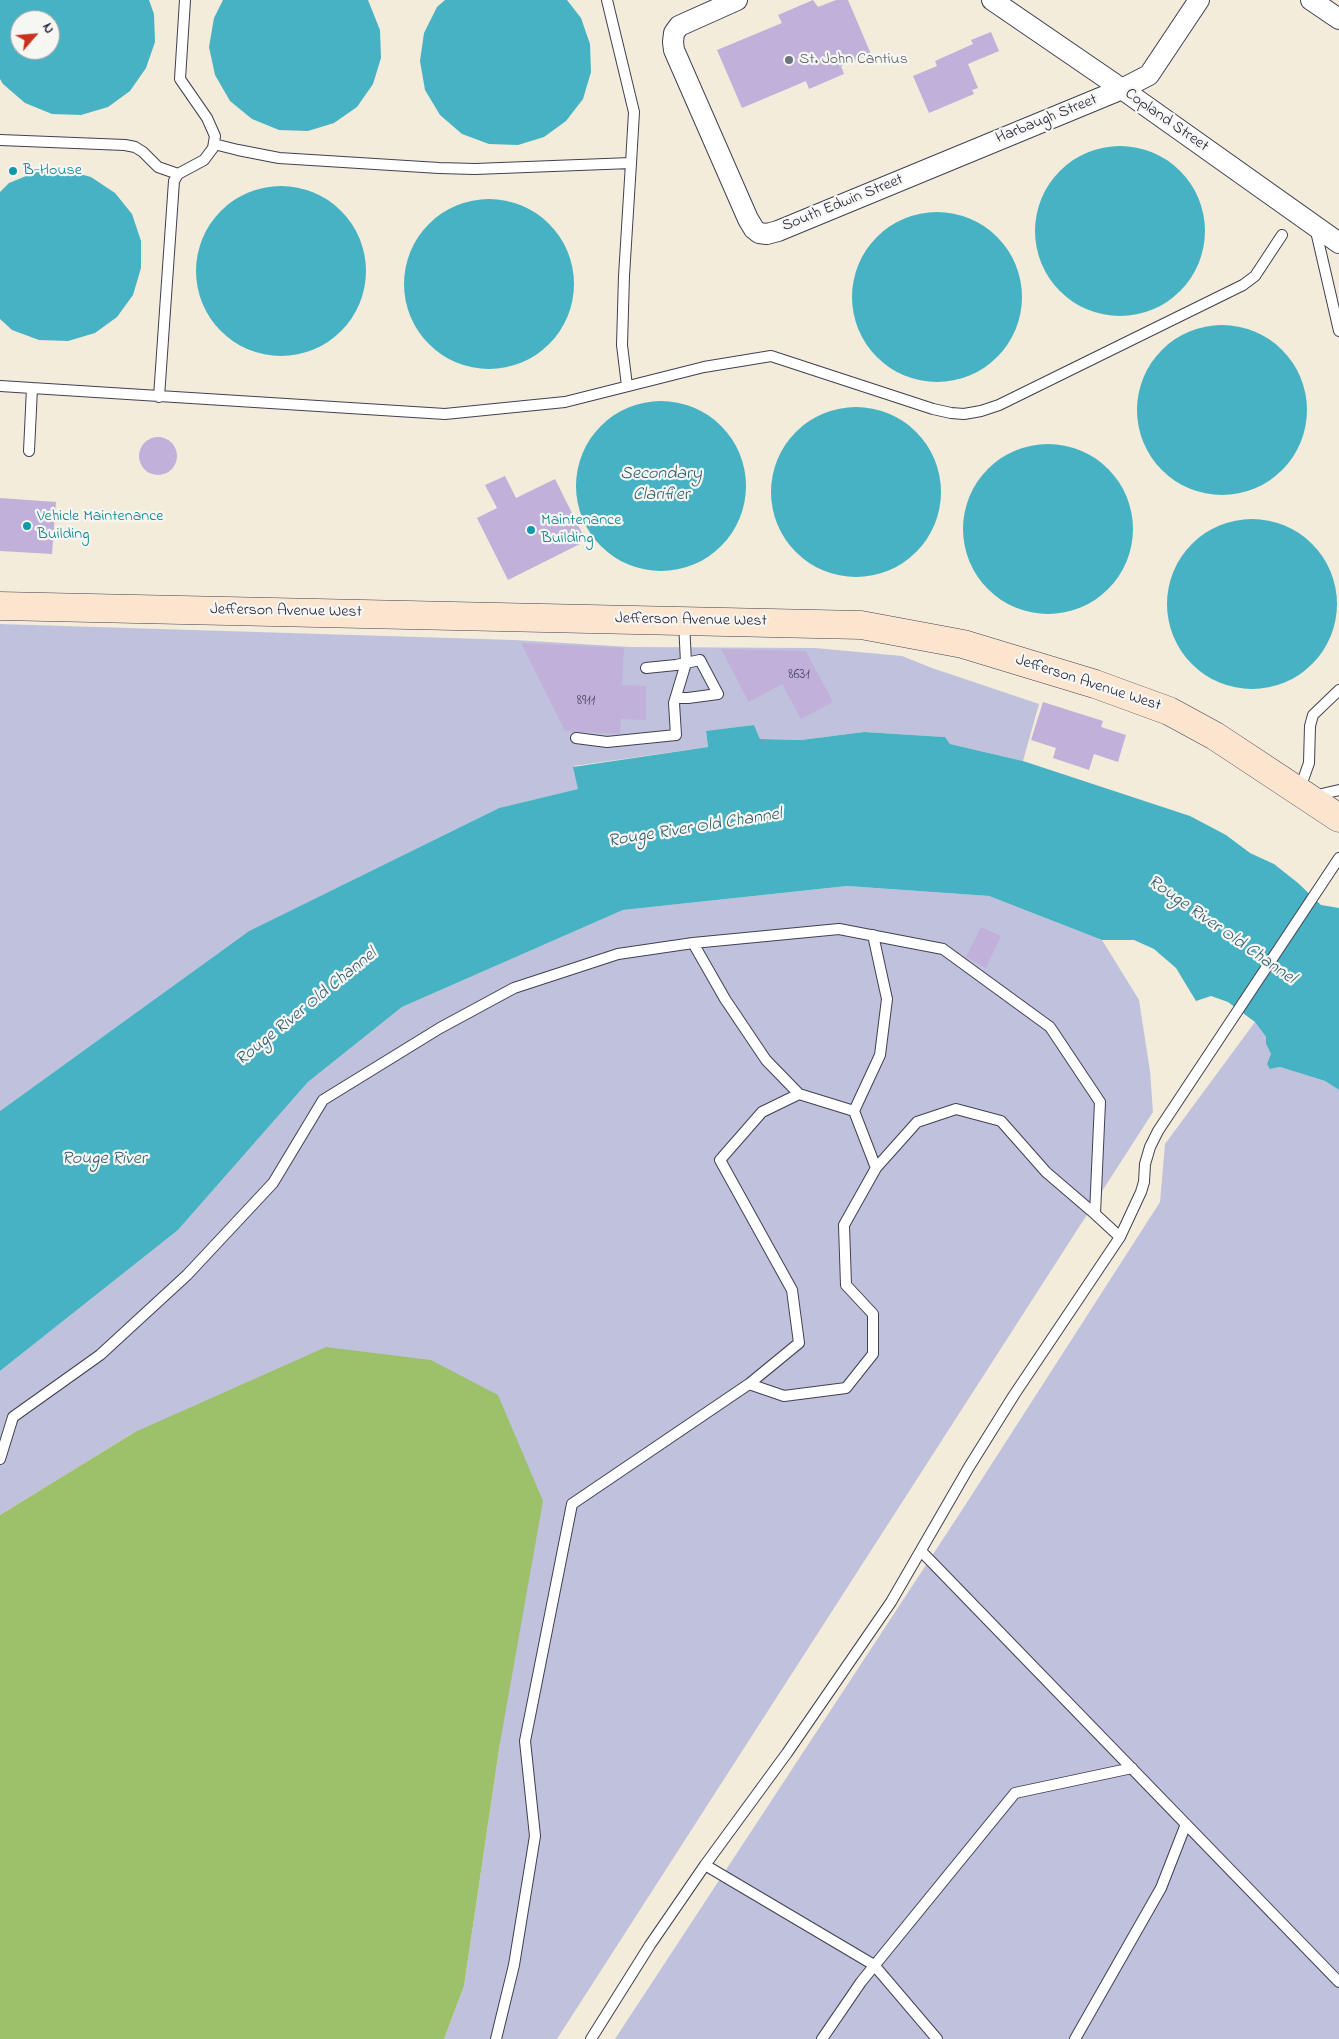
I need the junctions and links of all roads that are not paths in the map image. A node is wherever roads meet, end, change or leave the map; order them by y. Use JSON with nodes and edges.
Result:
{"nodes":[{"id":1,"x":185,"y":0,"type":"edge"},
{"id":2,"x":607,"y":0,"type":"edge"},
{"id":3,"x":737,"y":0,"type":"edge"},
{"id":4,"x":992,"y":0,"type":"edge"},
{"id":5,"x":1199,"y":0,"type":"edge"},
{"id":6,"x":1311,"y":0,"type":"edge"},
{"id":7,"x":1339,"y":19,"type":"edge"},
{"id":8,"x":1122,"y":90,"type":"junction"},
{"id":9,"x":0,"y":140,"type":"edge"},
{"id":10,"x":214,"y":144,"type":"junction"},
{"id":11,"x":631,"y":163,"type":"junction"},
{"id":12,"x":944,"y":163,"type":"joint"},
{"id":13,"x":178,"y":174,"type":"junction"},
{"id":14,"x":1315,"y":227,"type":"junction"},
{"id":15,"x":1282,"y":235,"type":"dead end"},
{"id":16,"x":1339,"y":243,"type":"edge"},
{"id":17,"x":1339,"y":331,"type":"edge"},
{"id":18,"x":0,"y":386,"type":"edge"},
{"id":19,"x":627,"y":386,"type":"junction"},
{"id":20,"x":32,"y":388,"type":"junction"},
{"id":21,"x":159,"y":397,"type":"junction"},
{"id":22,"x":29,"y":451,"type":"dead end"},
{"id":23,"x":0,"y":606,"type":"edge"},
{"id":24,"x":684,"y":621,"type":"junction"},
{"id":25,"x":686,"y":663,"type":"junction"},
{"id":26,"x":646,"y":668,"type":"dead end"},
{"id":27,"x":1339,"y":690,"type":"edge"},
{"id":28,"x":676,"y":698,"type":"junction"},
{"id":29,"x":576,"y":738,"type":"dead end"},
{"id":30,"x":1339,"y":790,"type":"edge"},
{"id":31,"x":1303,"y":794,"type":"junction"},
{"id":32,"x":1339,"y":818,"type":"edge"},
{"id":33,"x":1339,"y":858,"type":"edge"},
{"id":34,"x":873,"y":935,"type":"junction"},
{"id":35,"x":693,"y":942,"type":"junction"},
{"id":36,"x":799,"y":1094,"type":"junction"},
{"id":37,"x":854,"y":1111,"type":"junction"},
{"id":38,"x":876,"y":1168,"type":"junction"},
{"id":39,"x":1094,"y":1214,"type":"junction"},
{"id":40,"x":1120,"y":1237,"type":"junction"},
{"id":41,"x":749,"y":1384,"type":"junction"},
{"id":42,"x":0,"y":1459,"type":"edge"},
{"id":43,"x":921,"y":1551,"type":"junction"},
{"id":44,"x":1132,"y":1768,"type":"junction"},
{"id":45,"x":1186,"y":1824,"type":"junction"},
{"id":46,"x":705,"y":1865,"type":"junction"},
{"id":47,"x":874,"y":1965,"type":"junction"},
{"id":48,"x":1339,"y":1982,"type":"edge"},
{"id":49,"x":496,"y":2039,"type":"edge"},
{"id":50,"x":592,"y":2039,"type":"edge"},
{"id":51,"x":822,"y":2039,"type":"edge"},
{"id":52,"x":937,"y":2039,"type":"edge"},
{"id":53,"x":1075,"y":2039,"type":"edge"}],
"edges":[{"from":1,"to":10,"type":"lane"},
{"from":2,"to":11,"type":"lane"},
{"from":3,"to":12,"type":"street","name":"South Edwin Street"},
{"from":4,"to":8,"type":"street","name":"Copland Street"},
{"from":5,"to":8,"type":"street","name":"Harbaugh Street"},
{"from":6,"to":7,"type":"street"},
{"from":8,"to":12,"type":"street","name":"Harbaugh Street"},
{"from":8,"to":14,"type":"street","name":"Copland Street"},
{"from":9,"to":13,"type":"lane"},
{"from":10,"to":11,"type":"lane"},
{"from":10,"to":13,"type":"lane"},
{"from":11,"to":19,"type":"lane"},
{"from":13,"to":21,"type":"lane"},
{"from":14,"to":16,"type":"street","name":"Copland Street"},
{"from":14,"to":17,"type":"lane"},
{"from":15,"to":19,"type":"lane"},
{"from":18,"to":20,"type":"lane"},
{"from":19,"to":21,"type":"lane"},
{"from":20,"to":21,"type":"lane"},
{"from":20,"to":22,"type":"lane"},
{"from":23,"to":24,"type":"main road","name":"Jefferson Avenue West"},
{"from":24,"to":25,"type":"lane"},
{"from":24,"to":31,"type":"main road","name":"Jefferson Avenue West"},
{"from":25,"to":26,"type":"lane"},
{"from":25,"to":28,"type":"lane"},
{"from":25,"to":28,"type":"lane"},
{"from":27,"to":31,"type":"lane"},
{"from":28,"to":29,"type":"lane"},
{"from":30,"to":31,"type":"lane"},
{"from":31,"to":32,"type":"main road","name":"Jefferson Avenue West"},
{"from":33,"to":40,"type":"lane"},
{"from":34,"to":35,"type":"lane"},
{"from":34,"to":37,"type":"lane"},
{"from":34,"to":39,"type":"lane"},
{"from":35,"to":36,"type":"lane"},
{"from":35,"to":42,"type":"lane"},
{"from":36,"to":37,"type":"lane"},
{"from":36,"to":41,"type":"lane"},
{"from":37,"to":38,"type":"lane"},
{"from":38,"to":39,"type":"lane"},
{"from":38,"to":41,"type":"lane"},
{"from":39,"to":40,"type":"lane"},
{"from":40,"to":43,"type":"lane"},
{"from":41,"to":49,"type":"lane"},
{"from":43,"to":44,"type":"lane"},
{"from":43,"to":46,"type":"lane"},
{"from":44,"to":45,"type":"lane"},
{"from":44,"to":47,"type":"lane"},
{"from":45,"to":48,"type":"lane"},
{"from":45,"to":53,"type":"lane"},
{"from":46,"to":47,"type":"lane"},
{"from":46,"to":50,"type":"lane"},
{"from":47,"to":51,"type":"lane"},
{"from":47,"to":52,"type":"lane"}]}
